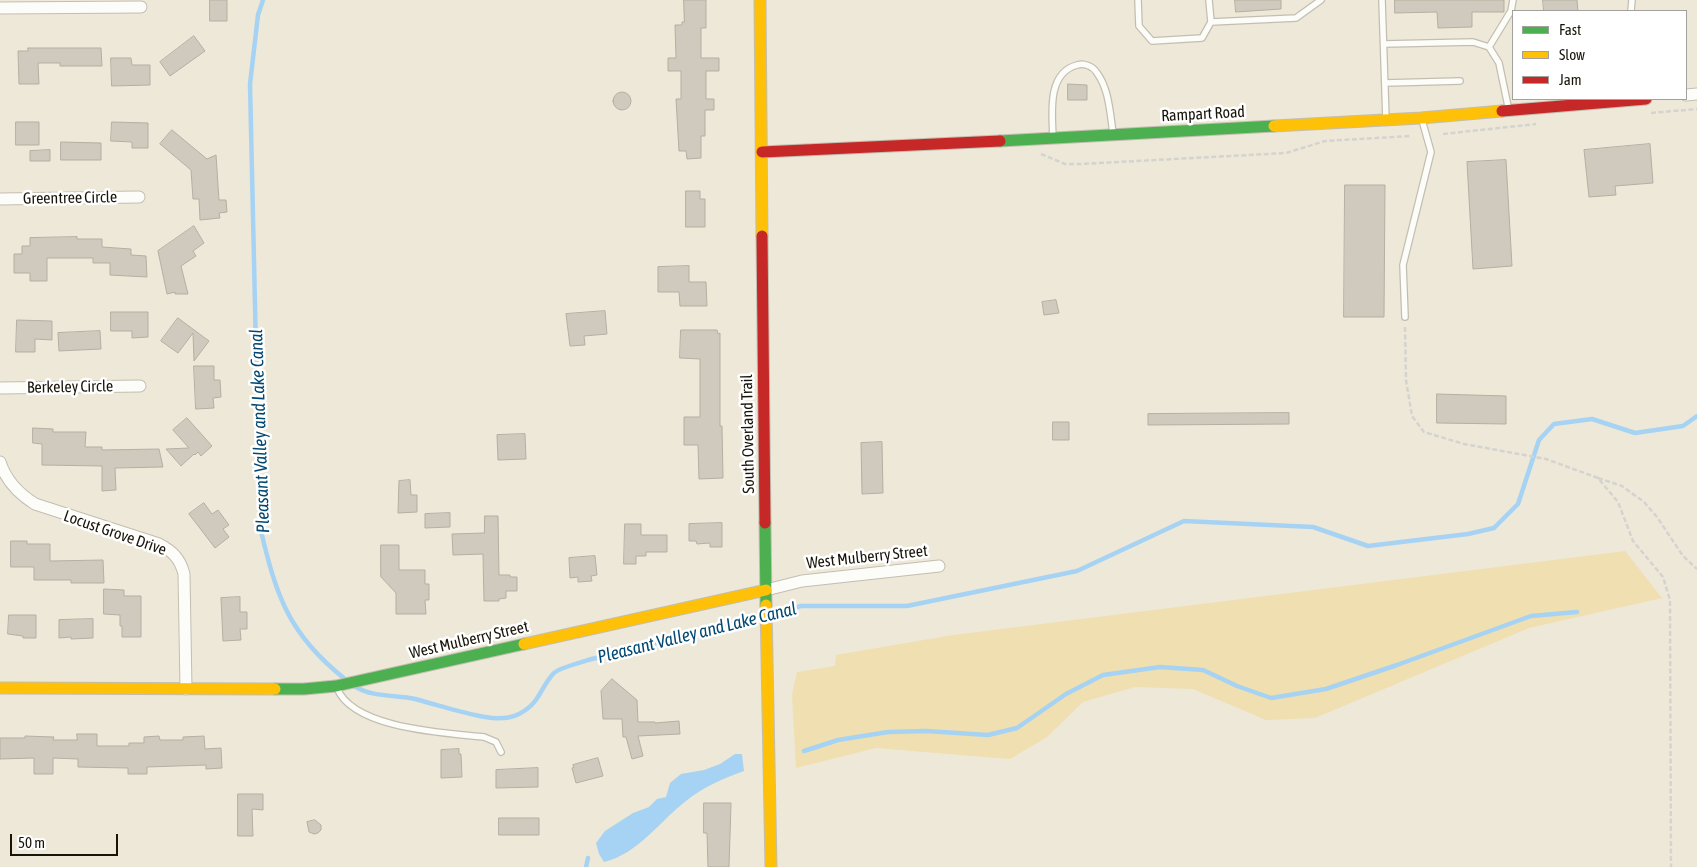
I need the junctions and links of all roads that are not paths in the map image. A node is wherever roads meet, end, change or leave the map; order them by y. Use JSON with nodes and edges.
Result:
{"nodes":[{"id":1,"x":760,"y":0,"type":"edge"},
{"id":2,"x":1138,"y":0,"type":"edge"},
{"id":3,"x":1209,"y":0,"type":"edge"},
{"id":4,"x":1321,"y":0,"type":"edge"},
{"id":5,"x":1382,"y":0,"type":"edge"},
{"id":6,"x":141,"y":7,"type":"dead end"},
{"id":7,"x":0,"y":8,"type":"edge"},
{"id":8,"x":1512,"y":11,"type":"edge"},
{"id":9,"x":1211,"y":22,"type":"junction"},
{"id":10,"x":1384,"y":44,"type":"junction"},
{"id":11,"x":1489,"y":48,"type":"junction"},
{"id":12,"x":1460,"y":82,"type":"dead end"},
{"id":13,"x":1385,"y":83,"type":"junction"},
{"id":14,"x":1626,"y":100,"type":"edge"},
{"id":15,"x":1509,"y":110,"type":"junction"},
{"id":16,"x":1421,"y":118,"type":"junction"},
{"id":17,"x":1386,"y":120,"type":"junction"},
{"id":18,"x":1113,"y":135,"type":"junction"},
{"id":19,"x":1053,"y":138,"type":"junction"},
{"id":20,"x":762,"y":152,"type":"junction"},
{"id":21,"x":139,"y":197,"type":"dead end"},
{"id":22,"x":0,"y":199,"type":"edge"},
{"id":23,"x":1405,"y":317,"type":"road end"},
{"id":24,"x":140,"y":386,"type":"dead end"},
{"id":25,"x":0,"y":388,"type":"edge"},
{"id":26,"x":0,"y":462,"type":"edge"},
{"id":27,"x":939,"y":566,"type":"dead end"},
{"id":28,"x":766,"y":590,"type":"junction"},
{"id":29,"x":340,"y":685,"type":"junction"},
{"id":30,"x":0,"y":688,"type":"edge"},
{"id":31,"x":186,"y":689,"type":"junction"},
{"id":32,"x":501,"y":752,"type":"dead end"},
{"id":33,"x":771,"y":867,"type":"edge"}],
"edges":[{"from":1,"to":20,"type":"main road","name":"South Overland Trail"},
{"from":2,"to":9,"type":"lane"},
{"from":3,"to":9,"type":"lane"},
{"from":4,"to":9,"type":"lane"},
{"from":5,"to":10,"type":"lane"},
{"from":6,"to":7,"type":"street"},
{"from":8,"to":11,"type":"lane"},
{"from":10,"to":11,"type":"lane"},
{"from":10,"to":13,"type":"lane"},
{"from":11,"to":15,"type":"lane"},
{"from":12,"to":13,"type":"lane"},
{"from":13,"to":17,"type":"lane"},
{"from":14,"to":15,"type":"main road","name":"Rampart Road"},
{"from":15,"to":16,"type":"main road","name":"Rampart Road"},
{"from":16,"to":17,"type":"main road","name":"Rampart Road"},
{"from":16,"to":23,"type":"lane"},
{"from":17,"to":18,"type":"main road","name":"Rampart Road"},
{"from":18,"to":19,"type":"main road","name":"Rampart Road"},
{"from":18,"to":19,"type":"lane"},
{"from":19,"to":20,"type":"main road","name":"Rampart Road"},
{"from":20,"to":28,"type":"main road","name":"South Overland Trail"},
{"from":21,"to":22,"type":"street","name":"Greentree Circle"},
{"from":24,"to":25,"type":"street","name":"Berkeley Circle"},
{"from":26,"to":31,"type":"street","name":"Locust Grove Drive"},
{"from":27,"to":28,"type":"street","name":"West Mulberry Street"},
{"from":28,"to":29,"type":"main road","name":"West Mulberry Street"},
{"from":28,"to":33,"type":"main road","name":"South Overland Trail"},
{"from":29,"to":31,"type":"main road","name":"West Mulberry Street"},
{"from":29,"to":32,"type":"lane"},
{"from":30,"to":31,"type":"main road","name":"West Mulberry Street"}]}
